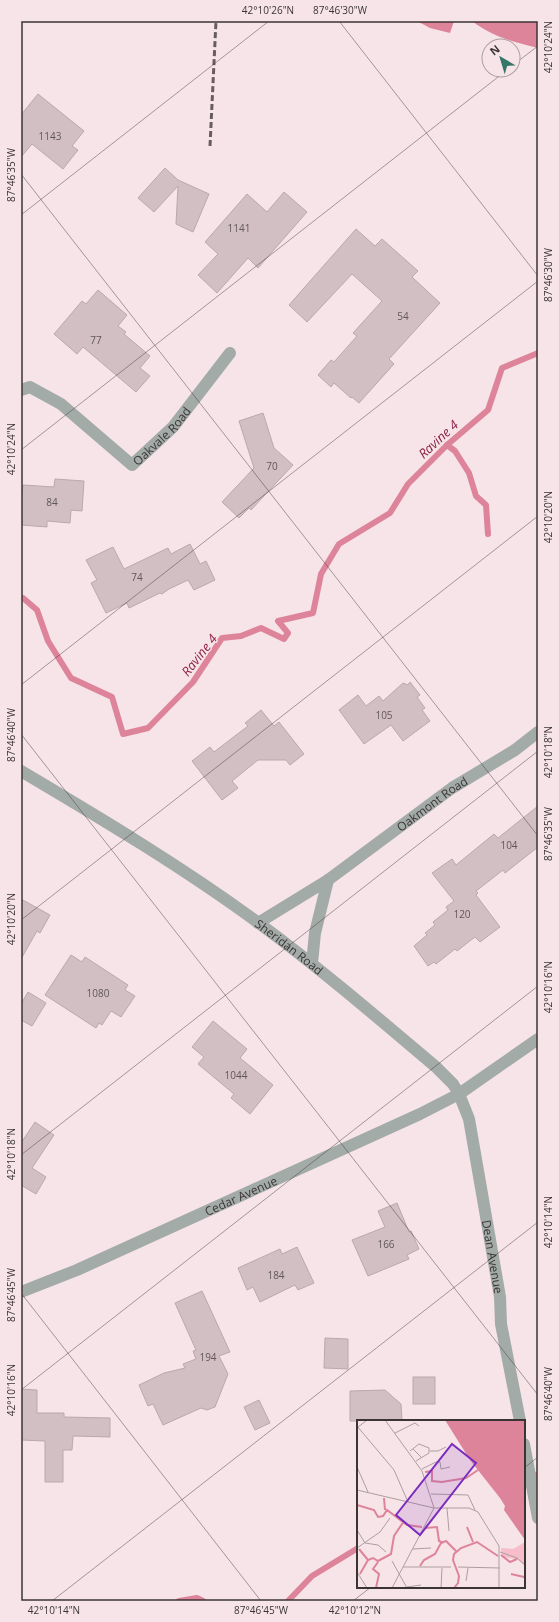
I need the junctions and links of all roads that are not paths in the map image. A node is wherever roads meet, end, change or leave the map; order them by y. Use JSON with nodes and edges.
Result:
{"nodes":[{"id":1,"x":230,"y":352,"type":"dead end"},
{"id":2,"x":21,"y":390,"type":"edge"},
{"id":3,"x":538,"y":732,"type":"edge"},
{"id":4,"x":21,"y":771,"type":"edge"},
{"id":5,"x":328,"y":880,"type":"junction"},
{"id":6,"x":258,"y":923,"type":"junction"},
{"id":7,"x":312,"y":963,"type":"junction"},
{"id":8,"x":538,"y":1039,"type":"edge"},
{"id":9,"x":459,"y":1094,"type":"junction"},
{"id":10,"x":21,"y":1292,"type":"edge"},
{"id":11,"x":520,"y":1420,"type":"edge"},
{"id":12,"x":525,"y":1449,"type":"edge"},
{"id":13,"x":538,"y":1518,"type":"edge"}],
"edges":[{"from":1,"to":2,"type":"street","name":"Oakvale Road"},
{"from":3,"to":5,"type":"street","name":"Oakmont Road"},
{"from":4,"to":6,"type":"street","name":"Sheridan Road"},
{"from":5,"to":6,"type":"street","name":"Oakmont Road"},
{"from":5,"to":7,"type":"street"},
{"from":6,"to":7,"type":"street","name":"Sheridan Road"},
{"from":7,"to":9,"type":"street","name":"Sheridan Road"},
{"from":8,"to":9,"type":"street"},
{"from":9,"to":10,"type":"street","name":"Cedar Avenue"},
{"from":9,"to":11,"type":"street","name":"Dean Avenue"},
{"from":12,"to":13,"type":"street"}]}
